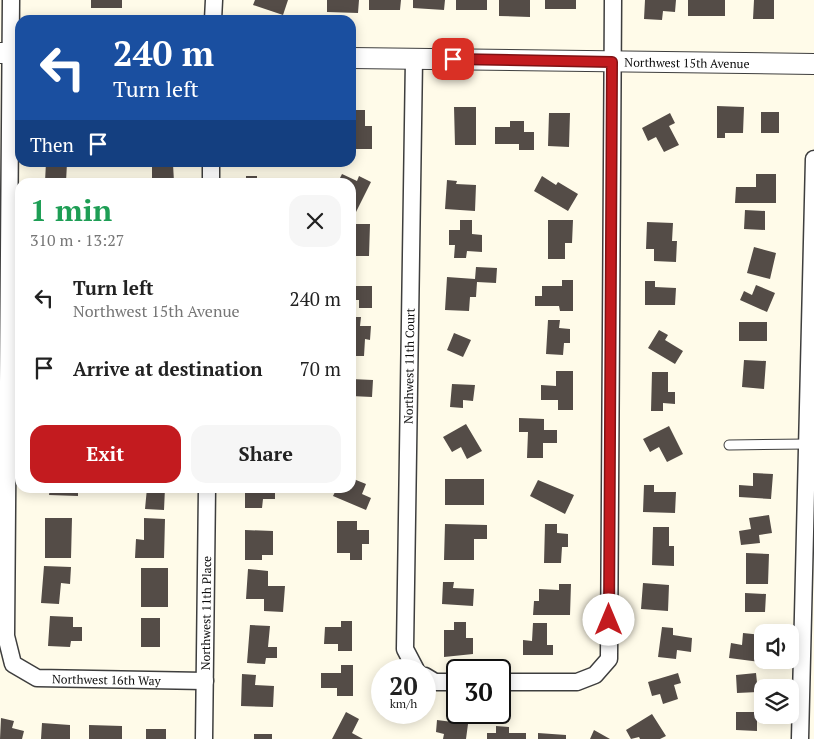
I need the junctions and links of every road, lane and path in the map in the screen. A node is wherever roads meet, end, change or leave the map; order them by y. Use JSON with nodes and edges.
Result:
{"nodes":[{"id":1,"x":11,"y":0,"type":"edge"},
{"id":2,"x":214,"y":0,"type":"edge"},
{"id":3,"x":613,"y":0,"type":"edge"},
{"id":4,"x":213,"y":15,"type":"edge"},
{"id":5,"x":10,"y":53,"type":"edge"},
{"id":6,"x":356,"y":58,"type":"edge"},
{"id":7,"x":414,"y":59,"type":"junction"},
{"id":8,"x":612,"y":62,"type":"junction"},
{"id":9,"x":814,"y":64,"type":"edge"},
{"id":10,"x":814,"y":159,"type":"edge"},
{"id":11,"x":807,"y":444,"type":"junction"},
{"id":12,"x":729,"y":445,"type":"dead end"},
{"id":13,"x":207,"y":493,"type":"edge"},
{"id":14,"x":810,"y":517,"type":"edge"},
{"id":15,"x":410,"y":659,"type":"edge"},
{"id":16,"x":205,"y":680,"type":"junction"},
{"id":17,"x":511,"y":682,"type":"edge"},
{"id":18,"x":204,"y":739,"type":"edge"},
{"id":19,"x":800,"y":739,"type":"edge"}],
"edges":[{"from":1,"to":5,"type":"street"},
{"from":2,"to":4,"type":"street"},
{"from":3,"to":8,"type":"street"},
{"from":5,"to":16,"type":"street","name":"Northwest 16th Way"},
{"from":6,"to":7,"type":"street","name":"Northwest 15th Avenue"},
{"from":7,"to":8,"type":"street","name":"Northwest 15th Avenue"},
{"from":7,"to":15,"type":"street","name":"Northwest 11th Court"},
{"from":8,"to":9,"type":"street","name":"Northwest 15th Avenue"},
{"from":8,"to":17,"type":"street"},
{"from":10,"to":11,"type":"street"},
{"from":11,"to":12,"type":"lane"},
{"from":11,"to":14,"type":"street"},
{"from":13,"to":16,"type":"street","name":"Northwest 11th Place"},
{"from":14,"to":19,"type":"street"},
{"from":16,"to":18,"type":"street","name":"Northwest 11th Place"}]}
